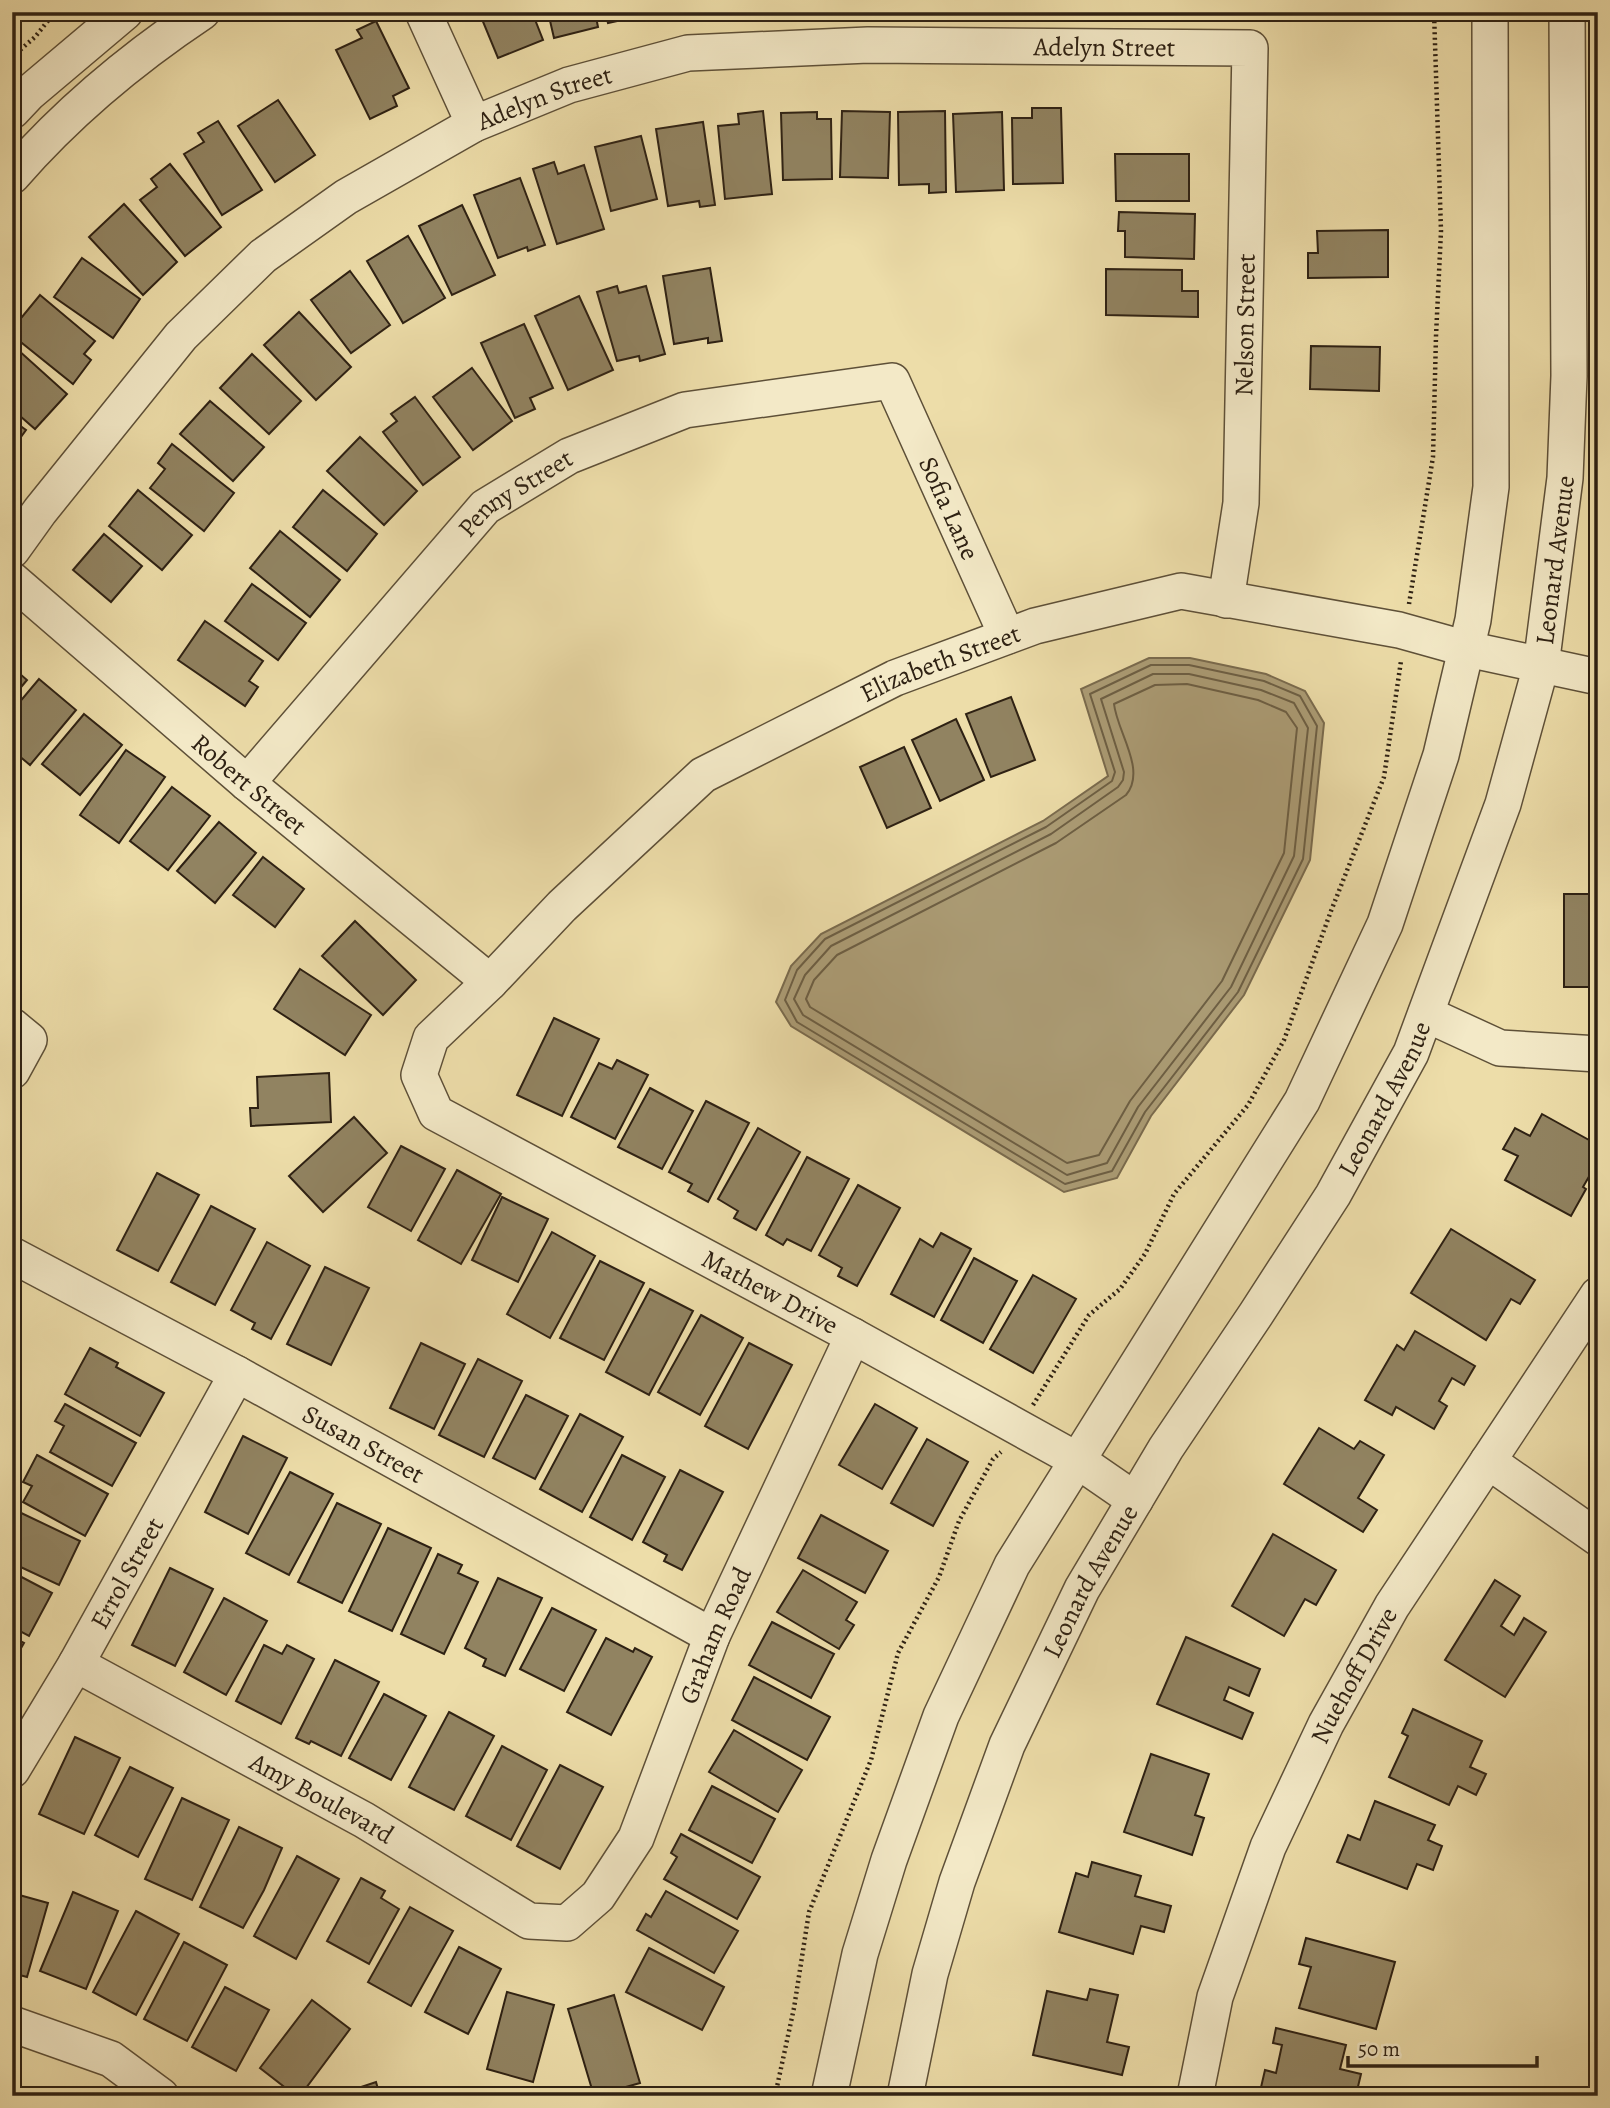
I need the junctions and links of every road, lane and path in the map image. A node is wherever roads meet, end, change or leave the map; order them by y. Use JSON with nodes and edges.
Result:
{"nodes":[{"id":1,"x":55,"y":12,"type":"edge"},
{"id":2,"x":125,"y":12,"type":"edge"},
{"id":3,"x":202,"y":12,"type":"edge"},
{"id":4,"x":423,"y":12,"type":"edge"},
{"id":5,"x":1434,"y":12,"type":"edge"},
{"id":6,"x":1490,"y":12,"type":"edge"},
{"id":7,"x":1567,"y":12,"type":"edge"},
{"id":8,"x":1250,"y":48,"type":"joint"},
{"id":9,"x":12,"y":57,"type":"edge"},
{"id":10,"x":12,"y":111,"type":"edge"},
{"id":11,"x":474,"y":124,"type":"junction"},
{"id":12,"x":12,"y":176,"type":"edge"},
{"id":13,"x":892,"y":381,"type":"joint"},
{"id":14,"x":12,"y":550,"type":"edge"},
{"id":15,"x":12,"y":580,"type":"edge"},
{"id":16,"x":1226,"y":600,"type":"junction"},
{"id":17,"x":1405,"y":632,"type":"junction"},
{"id":18,"x":1007,"y":636,"type":"junction"},
{"id":19,"x":1467,"y":649,"type":"junction"},
{"id":20,"x":1541,"y":666,"type":"junction"},
{"id":21,"x":1598,"y":677,"type":"edge"},
{"id":22,"x":247,"y":783,"type":"junction"},
{"id":23,"x":490,"y":982,"type":"junction"},
{"id":24,"x":1426,"y":1014,"type":"junction"},
{"id":25,"x":21,"y":1033,"type":"edge"},
{"id":26,"x":1598,"y":1054,"type":"edge"},
{"id":27,"x":12,"y":1070,"type":"edge"},
{"id":28,"x":419,"y":1075,"type":"joint"},
{"id":29,"x":12,"y":1255,"type":"edge"},
{"id":30,"x":1598,"y":1296,"type":"edge"},
{"id":31,"x":853,"y":1336,"type":"junction"},
{"id":32,"x":237,"y":1374,"type":"junction"},
{"id":33,"x":1019,"y":1429,"type":"junction"},
{"id":34,"x":1077,"y":1460,"type":"junction"},
{"id":35,"x":1488,"y":1461,"type":"junction"},
{"id":36,"x":1135,"y":1500,"type":"junction"},
{"id":37,"x":1598,"y":1538,"type":"edge"},
{"id":38,"x":712,"y":1636,"type":"junction"},
{"id":39,"x":76,"y":1664,"type":"junction"},
{"id":40,"x":12,"y":1770,"type":"edge"},
{"id":41,"x":567,"y":1923,"type":"joint"},
{"id":42,"x":12,"y":2024,"type":"edge"},
{"id":43,"x":161,"y":2096,"type":"edge"},
{"id":44,"x":775,"y":2096,"type":"edge"},
{"id":45,"x":829,"y":2096,"type":"edge"},
{"id":46,"x":905,"y":2096,"type":"edge"},
{"id":47,"x":1195,"y":2096,"type":"edge"}],
"edges":[{"from":1,"to":9,"type":"path"},
{"from":2,"to":10,"type":"street"},
{"from":3,"to":12,"type":"street"},
{"from":4,"to":11,"type":"street"},
{"from":5,"to":17,"type":"path"},
{"from":6,"to":19,"type":"street"},
{"from":7,"to":20,"type":"street","name":"Leonard Avenue"},
{"from":8,"to":11,"type":"street","name":"Adelyn Street"},
{"from":8,"to":16,"type":"street","name":"Nelson Street"},
{"from":11,"to":14,"type":"street","name":"Adelyn Street"},
{"from":13,"to":18,"type":"street","name":"Sofia Lane"},
{"from":13,"to":22,"type":"street","name":"Penny Street"},
{"from":15,"to":22,"type":"street","name":"Robert Street"},
{"from":16,"to":17,"type":"street","name":"Elizabeth Street"},
{"from":16,"to":18,"type":"street","name":"Elizabeth Street"},
{"from":17,"to":19,"type":"street","name":"Elizabeth Street"},
{"from":17,"to":33,"type":"path"},
{"from":18,"to":23,"type":"street","name":"Elizabeth Street"},
{"from":19,"to":20,"type":"street","name":"Elizabeth Street"},
{"from":19,"to":34,"type":"street"},
{"from":20,"to":21,"type":"street","name":"Elizabeth Street"},
{"from":20,"to":24,"type":"street","name":"Leonard Avenue"},
{"from":22,"to":23,"type":"street","name":"Robert Street"},
{"from":23,"to":28,"type":"street","name":"Elizabeth Street"},
{"from":24,"to":26,"type":"street"},
{"from":24,"to":36,"type":"street","name":"Leonard Avenue"},
{"from":25,"to":27,"type":"street"},
{"from":28,"to":31,"type":"street","name":"Mathew Drive"},
{"from":29,"to":32,"type":"street","name":"Susan Street"},
{"from":30,"to":35,"type":"street","name":"Nuehoff Drive"},
{"from":31,"to":33,"type":"street","name":"Mathew Drive"},
{"from":31,"to":38,"type":"street","name":"Graham Road"},
{"from":32,"to":38,"type":"street","name":"Susan Street"},
{"from":32,"to":39,"type":"street","name":"Errol Street"},
{"from":33,"to":34,"type":"street","name":"Mathew Drive"},
{"from":33,"to":44,"type":"path"},
{"from":34,"to":36,"type":"street","name":"Mathew Drive"},
{"from":34,"to":45,"type":"street"},
{"from":35,"to":37,"type":"street"},
{"from":35,"to":47,"type":"street","name":"Nuehoff Drive"},
{"from":36,"to":46,"type":"street","name":"Leonard Avenue"},
{"from":38,"to":41,"type":"street","name":"Graham Road"},
{"from":39,"to":40,"type":"street","name":"Errol Street"},
{"from":39,"to":41,"type":"street","name":"Amy Boulevard"},
{"from":42,"to":43,"type":"street"}]}
